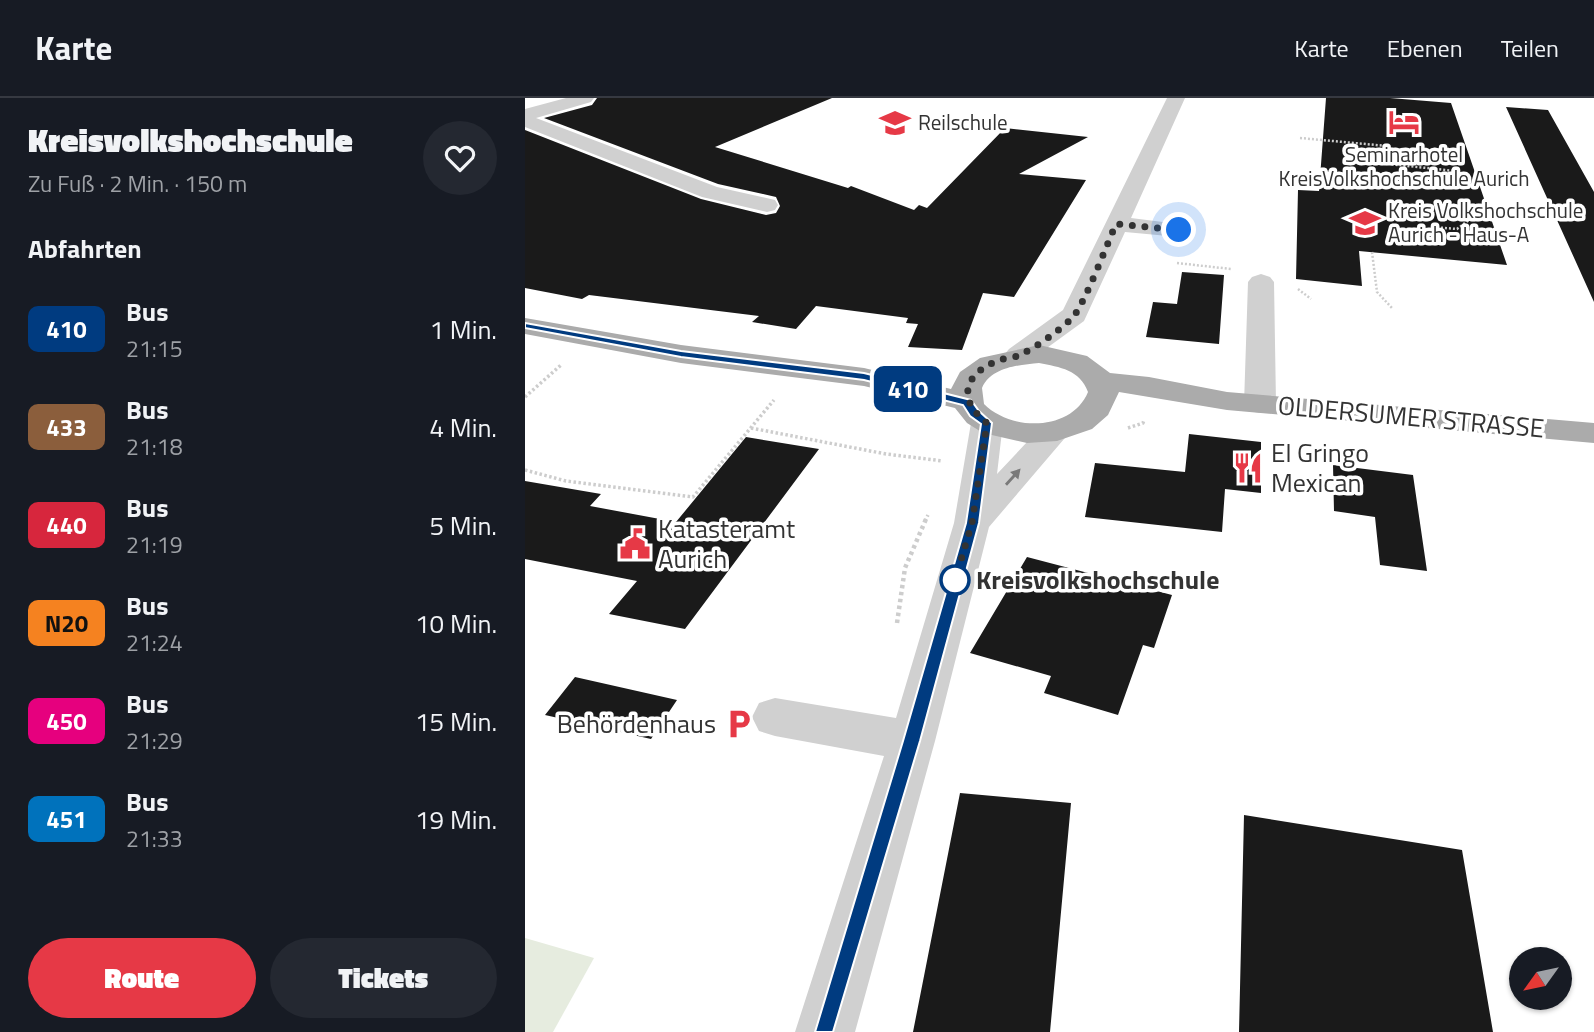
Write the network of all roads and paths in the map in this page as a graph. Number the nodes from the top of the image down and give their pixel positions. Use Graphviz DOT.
graph roads {
  1 [pos="585,98"];
  2 [pos="1177,98"];
  3 [pos="525,118"];
  4 [pos="1300,138"];
  5 [pos="1455,171"];
  6 [pos="767,205"];
  7 [pos="1469,220"];
  8 [pos="1116,224"];
  9 [pos="1433,227"];
  10 [pos="1179,230"];
  11 [pos="1372,252"];
  12 [pos="1261,282"];
  13 [pos="1392,307"];
  14 [pos="1074,315"];
  15 [pos="525,326"];
  16 [pos="593,339"];
  17 [pos="1019,355"];
  18 [pos="1077,362"];
  19 [pos="799,369"];
  20 [pos="982,369"];
  21 [pos="864,377"];
  22 [pos="1099,396"];
  23 [pos="525,397"];
  24 [pos="1260,404"];
  25 [pos="977,412"];
  26 [pos="751,428"];
  27 [pos="1054,432"];
  28 [pos="1594,433"];
  29 [pos="952,463"];
  30 [pos="525,470"];
  31 [pos="566,481"];
  32 [pos="559,487"];
  33 [pos="972,523"];
  34 [pos="775,717"];
  35 [pos="912,741"];
  36 [pos="825,1032"];
  1 -- 3 [label="street"];
  2 -- 8 [label="street"];
  3 -- 6 [label="street"];
  4 -- 5 [label="path"];
  7 -- 9 [label="path"];
  8 -- 10 [label="street"];
  8 -- 14 [label="street"];
  11 -- 13 [label="path"];
  12 -- 24 [label="street"];
  14 -- 17 [label="street"];
  14 -- 18 [label="street"];
  15 -- 16 [label="main road, OLDERSUMER STRASSE"];
  16 -- 19 [label="main road, OLDERSUMER STRASSE"];
  16 -- 23 [label="path"];
  17 -- 18 [label="main road, OLDERSUMER STRASSE"];
  17 -- 20 [label="main road, OLDERSUMER STRASSE"];
  18 -- 22 [label="main road, OLDERSUMER STRASSE"];
  19 -- 21 [label="main road, OLDERSUMER STRASSE"];
  19 -- 26 [label="path"];
  20 -- 21 [label="main road, OLDERSUMER STRASSE"];
  20 -- 25 [label="main road"];
  21 -- 25 [label="main road, OLDERSUMER STRASSE"];
  22 -- 24 [label="main road, OLDERSUMER STRASSE"];
  22 -- 27 [label="main road, OLDERSUMER STRASSE"];
  24 -- 28 [label="main road, OLDERSUMER STRASSE"];
  25 -- 27 [label="main road, OLDERSUMER STRASSE"];
  25 -- 33 [label="street"];
  26 -- 29 [label="path"];
  26 -- 31 [label="path"];
  33 -- 27 [label="street, one-way"];
  30 -- 31 [label="path"];
  31 -- 32 [label="path"];
  33 -- 35 [label="street"];
  34 -- 35 [label="street"];
  35 -- 36 [label="street"];
}
